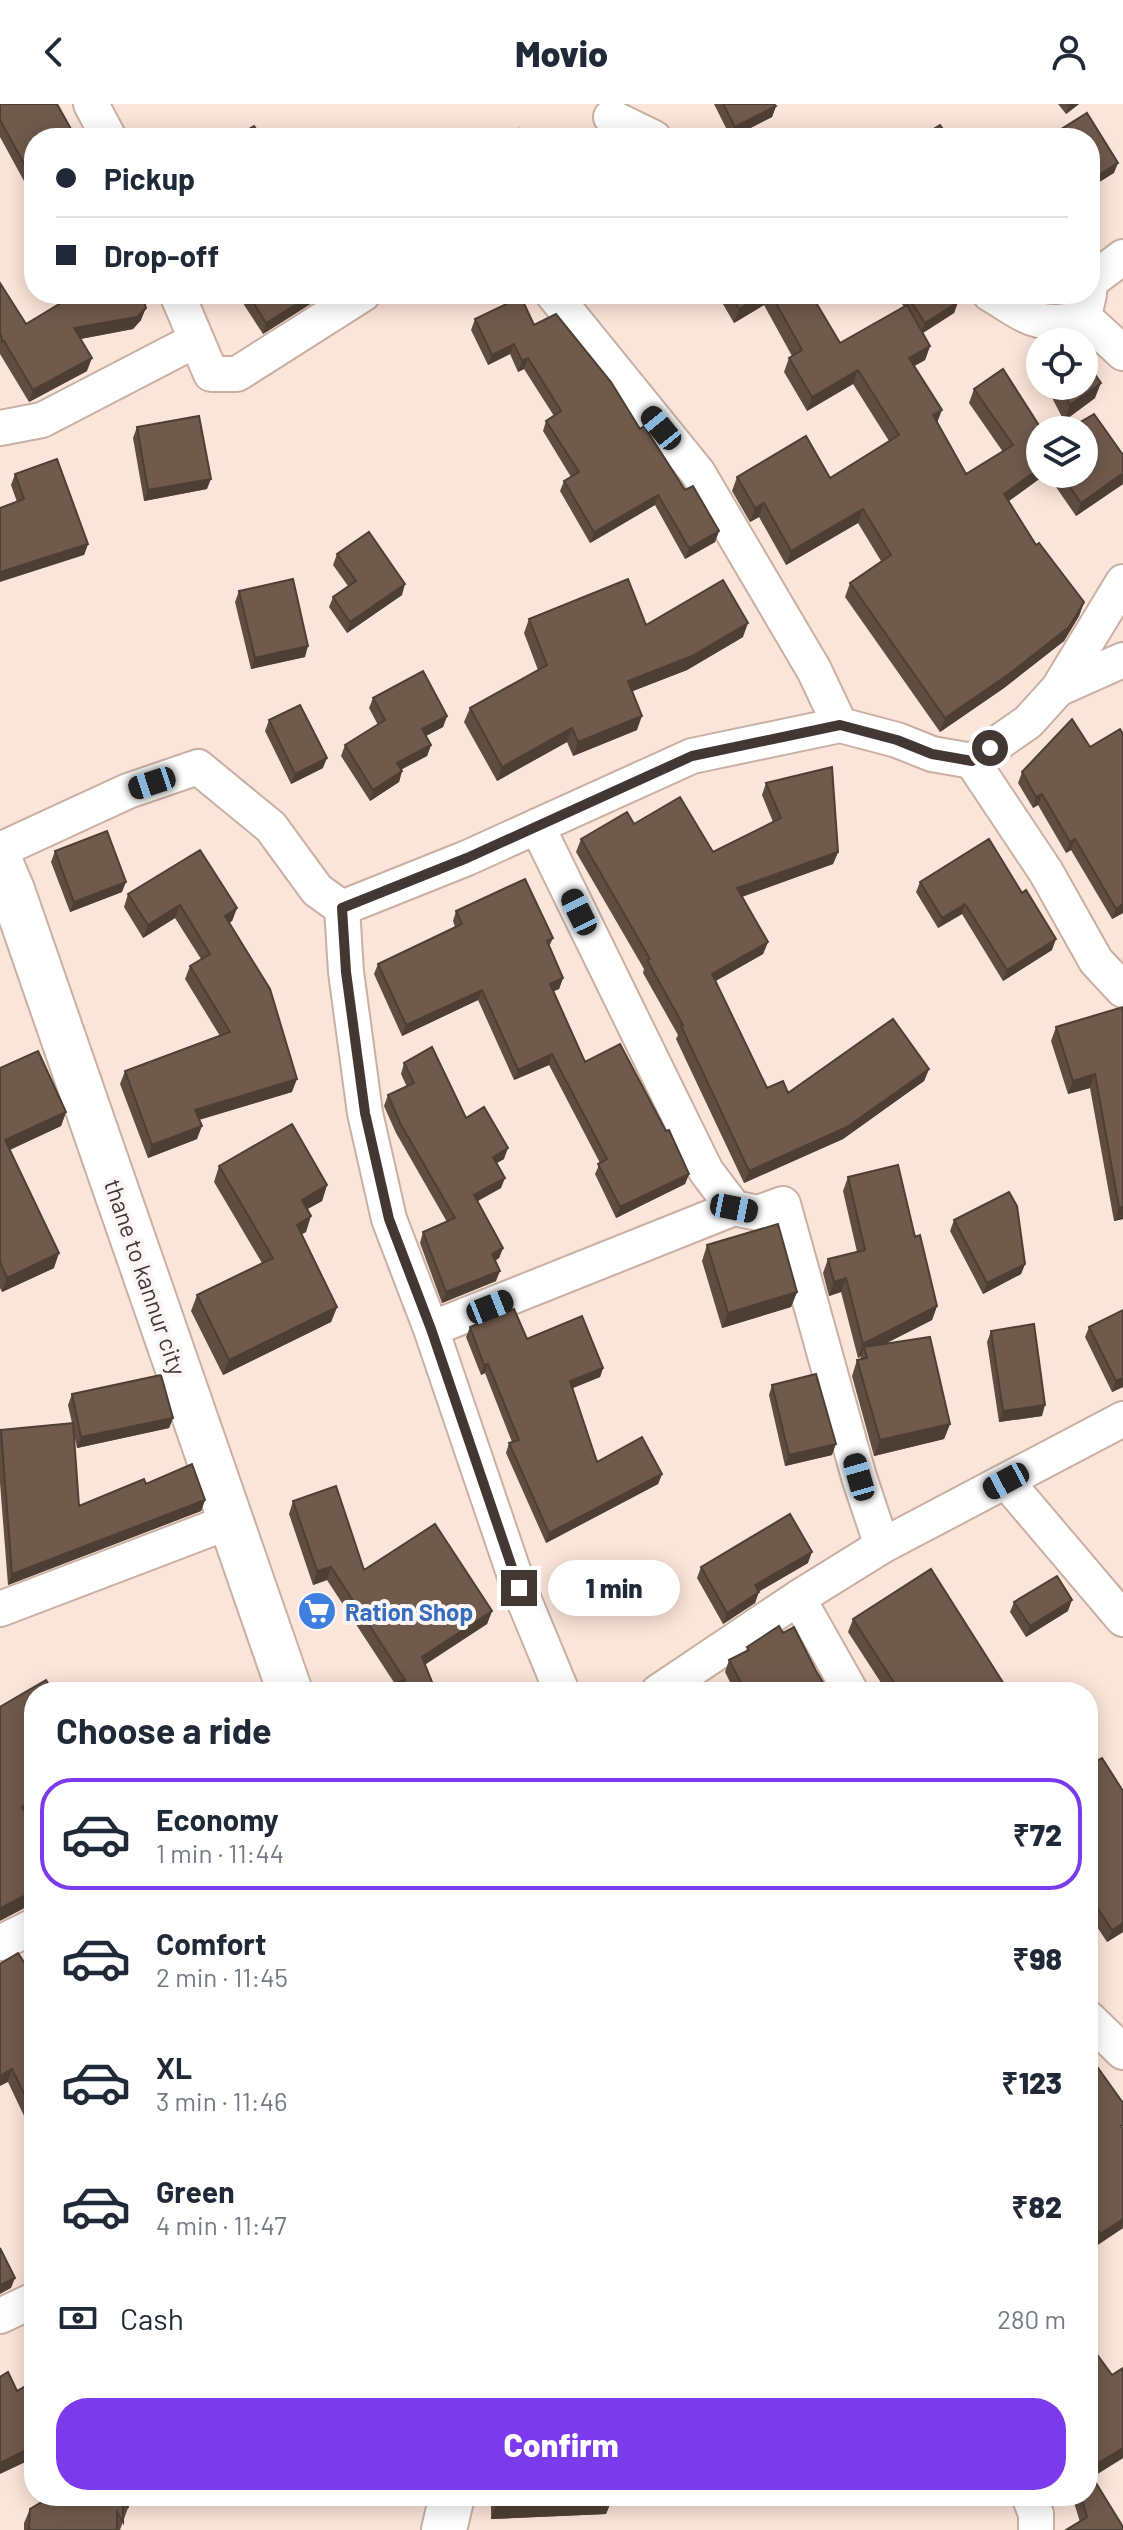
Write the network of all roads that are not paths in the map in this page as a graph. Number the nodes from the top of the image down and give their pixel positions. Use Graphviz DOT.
graph roads {
  1 [pos="91,104"];
  2 [pos="605,120"];
  3 [pos="104,128"];
  4 [pos="627,128"];
  5 [pos="1123,257"];
  6 [pos="1100,274"];
  7 [pos="181,304"];
  8 [pos="347,304"];
  9 [pos="561,304"];
  10 [pos="1007,304"];
  11 [pos="1082,304"];
  12 [pos="1090,304"];
  13 [pos="196,340"];
  14 [pos="1123,353"];
  15 [pos="0,428"];
  16 [pos="1123,582"];
  17 [pos="1123,660"];
  18 [pos="1058,689"];
  19 [pos="840,725"];
  20 [pos="972,761"];
  21 [pos="537,826"];
  22 [pos="0,850"];
  23 [pos="0,862"];
  24 [pos="342,908"];
  25 [pos="1123,990"];
  26 [pos="734,1208"];
  27 [pos="431,1329"];
  28 [pos="1123,1419"];
  29 [pos="1006,1481"];
  30 [pos="231,1521"];
  31 [pos="882,1546"];
  32 [pos="798,1598"];
  33 [pos="0,1609"];
  34 [pos="1123,1619"];
  35 [pos="287,1682"];
  36 [pos="558,1682"];
  37 [pos="673,1682"];
  38 [pos="845,1682"];
  39 [pos="24,1931"];
  40 [pos="0,1943"];
  41 [pos="1098,2028"];
  42 [pos="1123,2052"];
  43 [pos="24,2305"];
  44 [pos="0,2316"];
  45 [pos="450,2506"];
  46 [pos="1033,2506"];
  47 [pos="444,2530"];
  48 [pos="1036,2530"];
  1 -- 3 [label="street"];
  2 -- 4 [label="street"];
  5 -- 6 [label="street"];
  7 -- 13 [label="street"];
  8 -- 13 [label="street"];
  9 -- 19 [label="street"];
  10 -- 11 [label="street"];
  12 -- 14 [label="street"];
  13 -- 15 [label="street"];
  16 -- 18 [label="street"];
  17 -- 18 [label="street"];
  18 -- 20 [label="street"];
  19 -- 20 [label="street"];
  19 -- 21 [label="street"];
  20 -- 25 [label="street"];
  21 -- 24 [label="street"];
  21 -- 26 [label="street"];
  22 -- 24 [label="street"];
  23 -- 30 [label="street, thane to kannur city"];
  24 -- 27 [label="street"];
  26 -- 27 [label="street"];
  26 -- 31 [label="street"];
  27 -- 36 [label="street"];
  28 -- 29 [label="street"];
  29 -- 31 [label="street"];
  29 -- 34 [label="street"];
  30 -- 33 [label="street"];
  30 -- 35 [label="street, thane to kannur city"];
  31 -- 32 [label="street"];
  32 -- 37 [label="street"];
  32 -- 38 [label="street"];
  39 -- 40 [label="street"];
  41 -- 42 [label="street"];
  43 -- 44 [label="street"];
  45 -- 47 [label="street"];
  46 -- 48 [label="street"];
}
